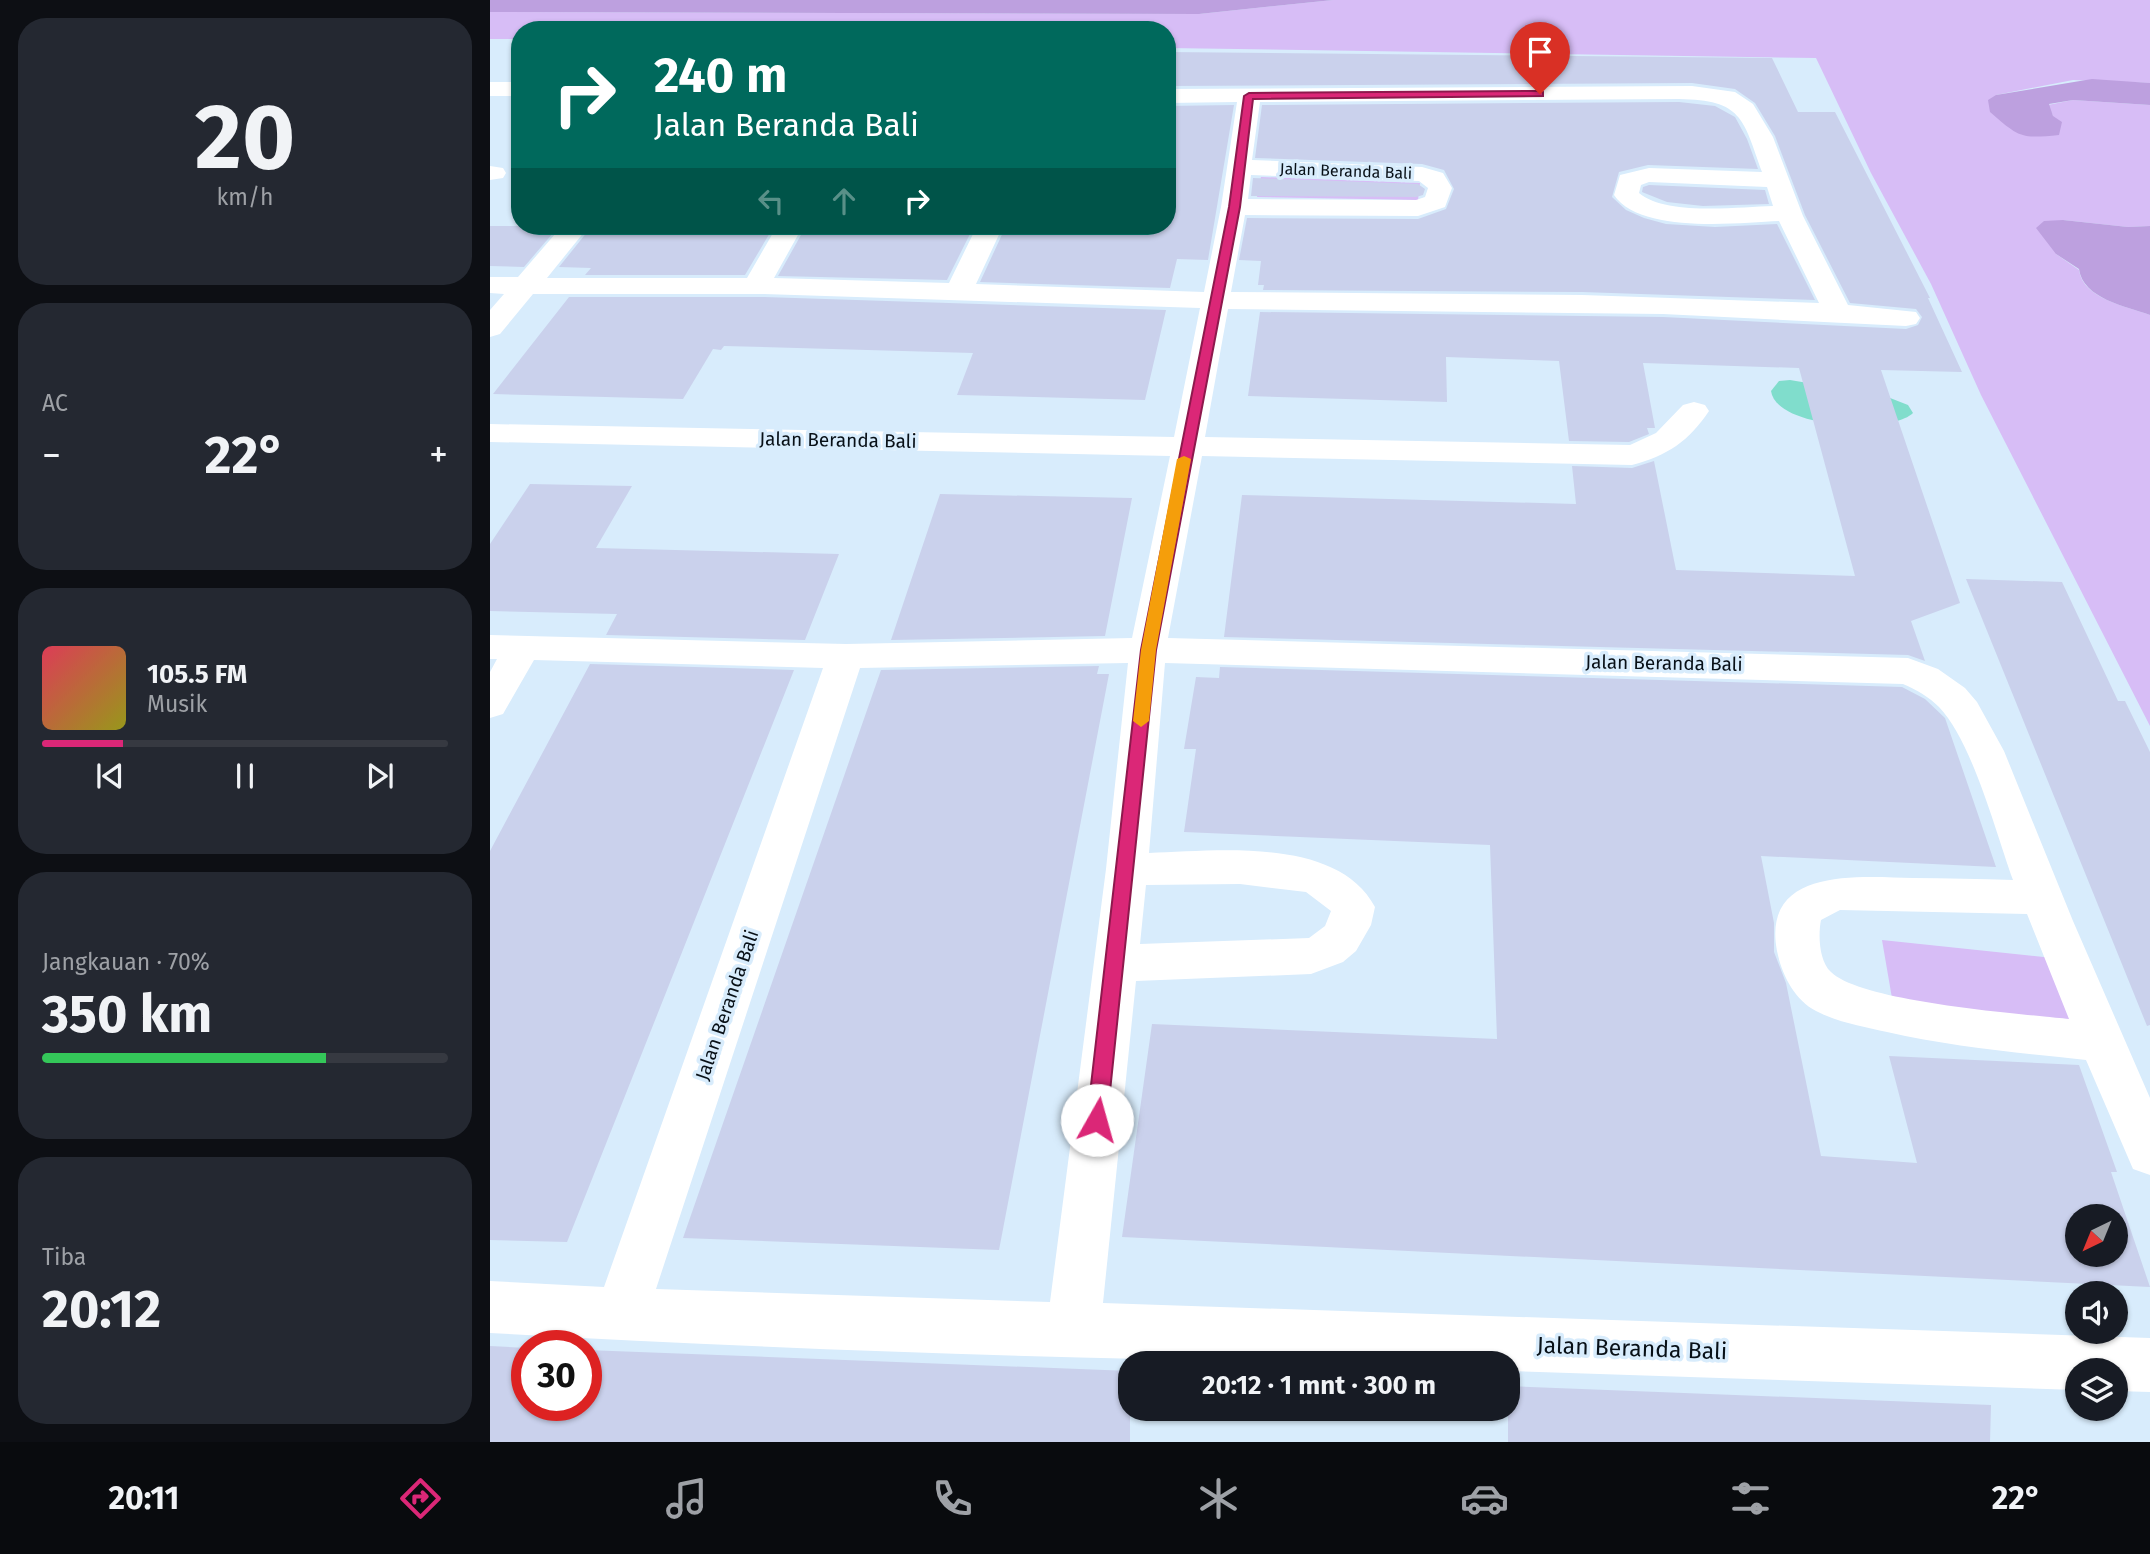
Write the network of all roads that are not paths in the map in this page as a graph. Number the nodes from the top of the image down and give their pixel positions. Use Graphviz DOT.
graph roads {
  1 [pos="490,89"];
  2 [pos="511,89"];
  3 [pos="1176,96"];
  4 [pos="1249,96"];
  5 [pos="1239,167"];
  6 [pos="1779,180"];
  7 [pos="1234,207"];
  8 [pos="1788,213"];
  9 [pos="569,235"];
  10 [pos="785,235"];
  11 [pos="986,235"];
  12 [pos="490,285"];
  13 [pos="756,285"];
  14 [pos="527,286"];
  15 [pos="959,290"];
  16 [pos="1217,300"];
  17 [pos="1837,312"];
  18 [pos="1906,318"];
  19 [pos="490,328"];
  20 [pos="1694,411"];
  21 [pos="490,432"];
  22 [pos="1186,447"];
  23 [pos="506,648"];
  24 [pos="1148,650"];
  25 [pos="846,656"];
  26 [pos="490,705"];
  27 [pos="1126,869"];
  28 [pos="2041,897"];
  29 [pos="1115,963"];
  30 [pos="2102,1042"];
  31 [pos="2150,1153"];
  32 [pos="490,1307"];
  33 [pos="621,1314"];
  34 [pos="1073,1329"];
  35 [pos="2150,1365"];
  1 -- 2 [label="street"];
  3 -- 4 [label="street"];
  4 -- 5 [label="street"];
  4 -- 6 [label="street"];
  5 -- 7 [label="street"];
  5 -- 7 [label="street, Jalan Beranda Bali"];
  6 -- 8 [label="street"];
  6 -- 8 [label="street"];
  7 -- 16 [label="street"];
  8 -- 17 [label="street"];
  9 -- 14 [label="street"];
  10 -- 13 [label="street"];
  11 -- 15 [label="street"];
  12 -- 14 [label="street"];
  13 -- 14 [label="street"];
  13 -- 15 [label="street"];
  14 -- 19 [label="street"];
  15 -- 16 [label="street"];
  16 -- 17 [label="street"];
  16 -- 22 [label="street"];
  17 -- 18 [label="street"];
  20 -- 22 [label="street, Jalan Beranda Bali"];
  21 -- 22 [label="street, Jalan Beranda Bali"];
  22 -- 24 [label="street"];
  23 -- 25 [label="street, Jalan Beranda Bali"];
  23 -- 26 [label="street, Jalan Beranda Bali"];
  24 -- 25 [label="street, Jalan Beranda Bali"];
  24 -- 27 [label="street"];
  24 -- 28 [label="street, Jalan Beranda Bali"];
  25 -- 33 [label="street, Jalan Beranda Bali"];
  27 -- 29 [label="street"];
  27 -- 29 [label="street"];
  28 -- 30 [label="street, Jalan Beranda Bali"];
  28 -- 30 [label="street"];
  29 -- 34 [label="street"];
  30 -- 31 [label="street, Jalan Beranda Bali"];
  32 -- 33 [label="street, Jalan Beranda Bali"];
  33 -- 34 [label="street, Jalan Beranda Bali"];
  34 -- 35 [label="street, Jalan Beranda Bali"];
}
